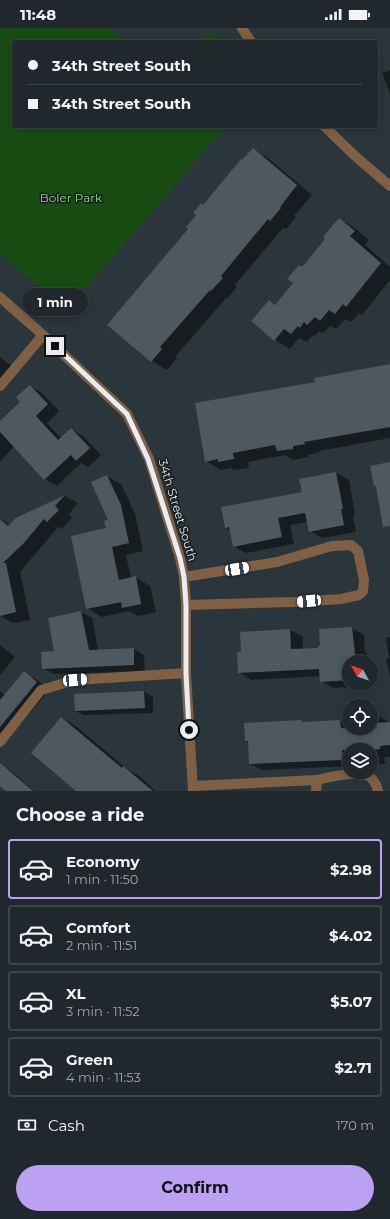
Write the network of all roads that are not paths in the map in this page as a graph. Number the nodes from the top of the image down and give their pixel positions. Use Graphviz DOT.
graph roads {
  1 [pos="242,28"];
  2 [pos="250,40"];
  3 [pos="326,128"];
  4 [pos="390,186"];
  5 [pos="0,297"];
  6 [pos="44,335"];
  7 [pos="0,386"];
  8 [pos="184,577"];
  9 [pos="186,605"];
  10 [pos="186,673"];
  11 [pos="0,742"];
  12 [pos="317,780"];
  13 [pos="193,789"];
  14 [pos="316,791"];
  15 [pos="378,791"];
  1 -- 2 [label="street"];
  3 -- 4 [label="street"];
  5 -- 6 [label="street, 34th Street South"];
  6 -- 7 [label="street"];
  6 -- 8 [label="street, 34th Street South"];
  8 -- 9 [label="street, 34th Street South"];
  8 -- 9 [label="street"];
  9 -- 10 [label="street, 34th Street South"];
  10 -- 11 [label="street"];
  10 -- 13 [label="street, 34th Street South"];
  12 -- 13 [label="street"];
  12 -- 14 [label="street"];
  12 -- 15 [label="street"];
}
